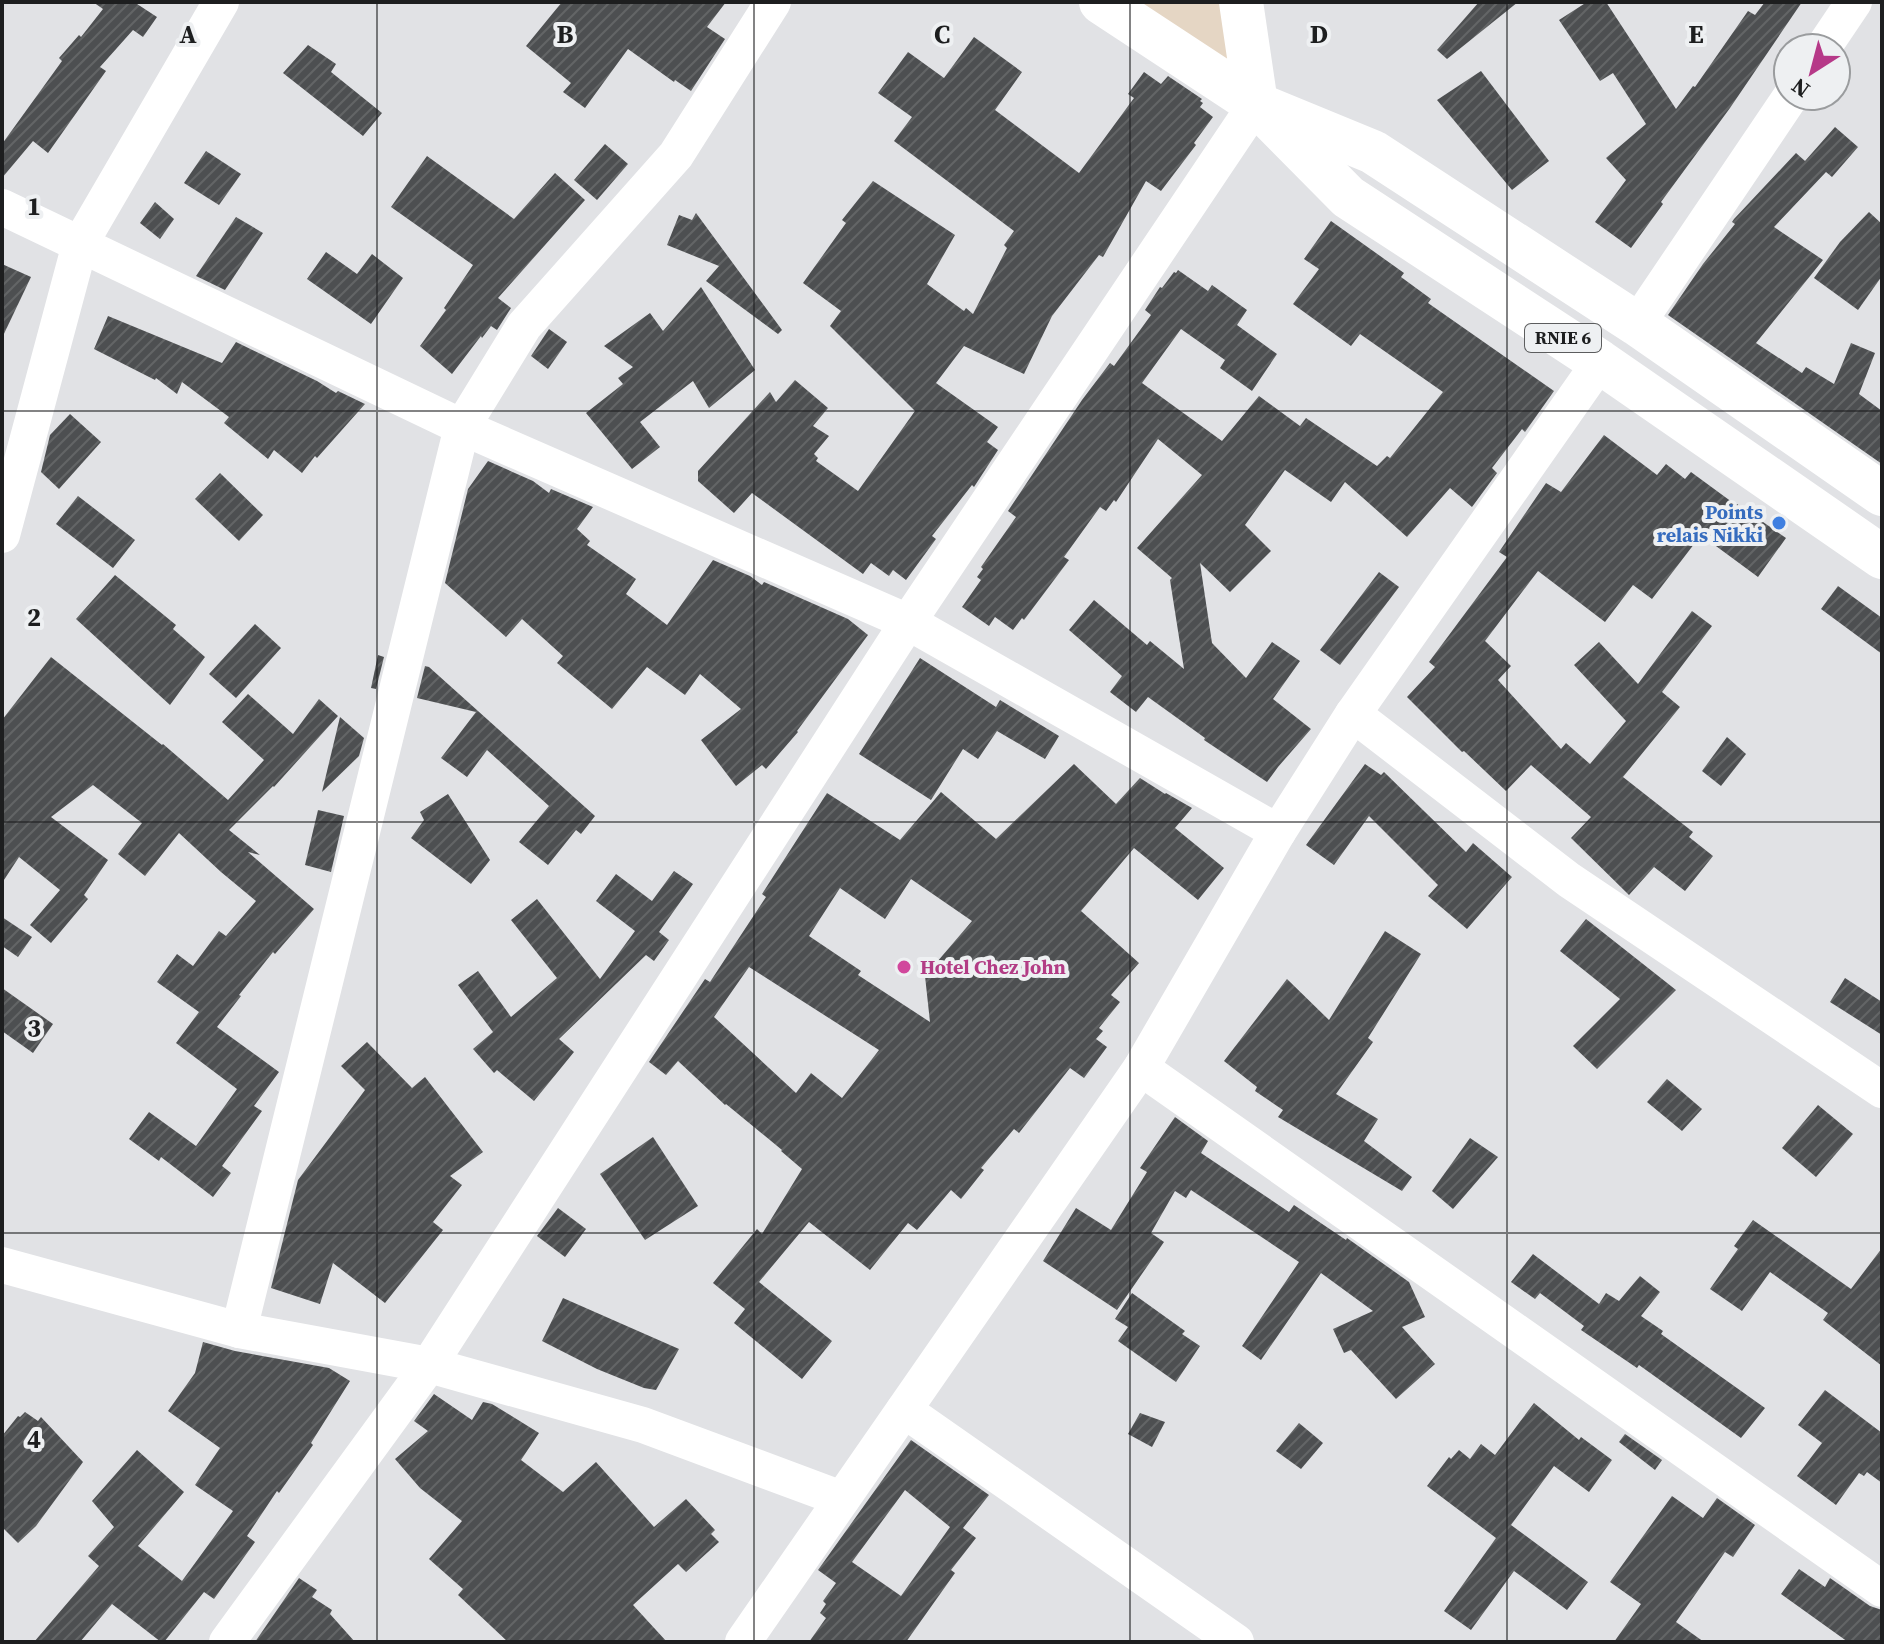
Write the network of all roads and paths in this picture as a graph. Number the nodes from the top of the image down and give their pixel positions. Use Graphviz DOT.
graph roads {
  1 [pos="221,2"];
  2 [pos="773,2"];
  3 [pos="1101,2"];
  4 [pos="1241,2"];
  5 [pos="1854,2"];
  6 [pos="1834,32"];
  7 [pos="1256,104"];
  8 [pos="1780,112"];
  9 [pos="2,207"];
  10 [pos="80,244"];
  11 [pos="1637,324"];
  12 [pos="1600,362"];
  13 [pos="462,427"];
  14 [pos="1882,494"];
  15 [pos="2,535"];
  16 [pos="1882,557"];
  17 [pos="908,622"];
  18 [pos="1353,714"];
  19 [pos="1278,832"];
  20 [pos="1141,1068"];
  21 [pos="1882,1090"];
  22 [pos="2,1265"];
  23 [pos="239,1330"];
  24 [pos="429,1365"];
  25 [pos="904,1410"];
  26 [pos="842,1499"];
  27 [pos="1882,1589"];
  28 [pos="227,1642"];
  29 [pos="743,1642"];
  30 [pos="1236,1642"];
  1 -- 10 [label="street"];
  2 -- 13 [label="street"];
  3 -- 7 [label="main road"];
  4 -- 7 [label="main road"];
  5 -- 6 [label="street"];
  7 -- 11 [label="main road, RNIE 6"];
  7 -- 12 [label="main road, RNIE 6"];
  7 -- 17 [label="street"];
  8 -- 11 [label="street"];
  9 -- 10 [label="street"];
  10 -- 13 [label="street"];
  10 -- 15 [label="street"];
  11 -- 14 [label="main road, RNIE 6"];
  12 -- 16 [label="main road, RNIE 6"];
  12 -- 18 [label="street"];
  13 -- 17 [label="street"];
  13 -- 23 [label="street"];
  17 -- 19 [label="street"];
  17 -- 24 [label="street"];
  18 -- 19 [label="street"];
  18 -- 21 [label="street"];
  19 -- 20 [label="street"];
  20 -- 25 [label="street"];
  20 -- 27 [label="street"];
  22 -- 23 [label="street"];
  23 -- 24 [label="street"];
  24 -- 26 [label="street"];
  24 -- 28 [label="street"];
  25 -- 26 [label="street"];
  25 -- 30 [label="street"];
  26 -- 29 [label="street"];
}
